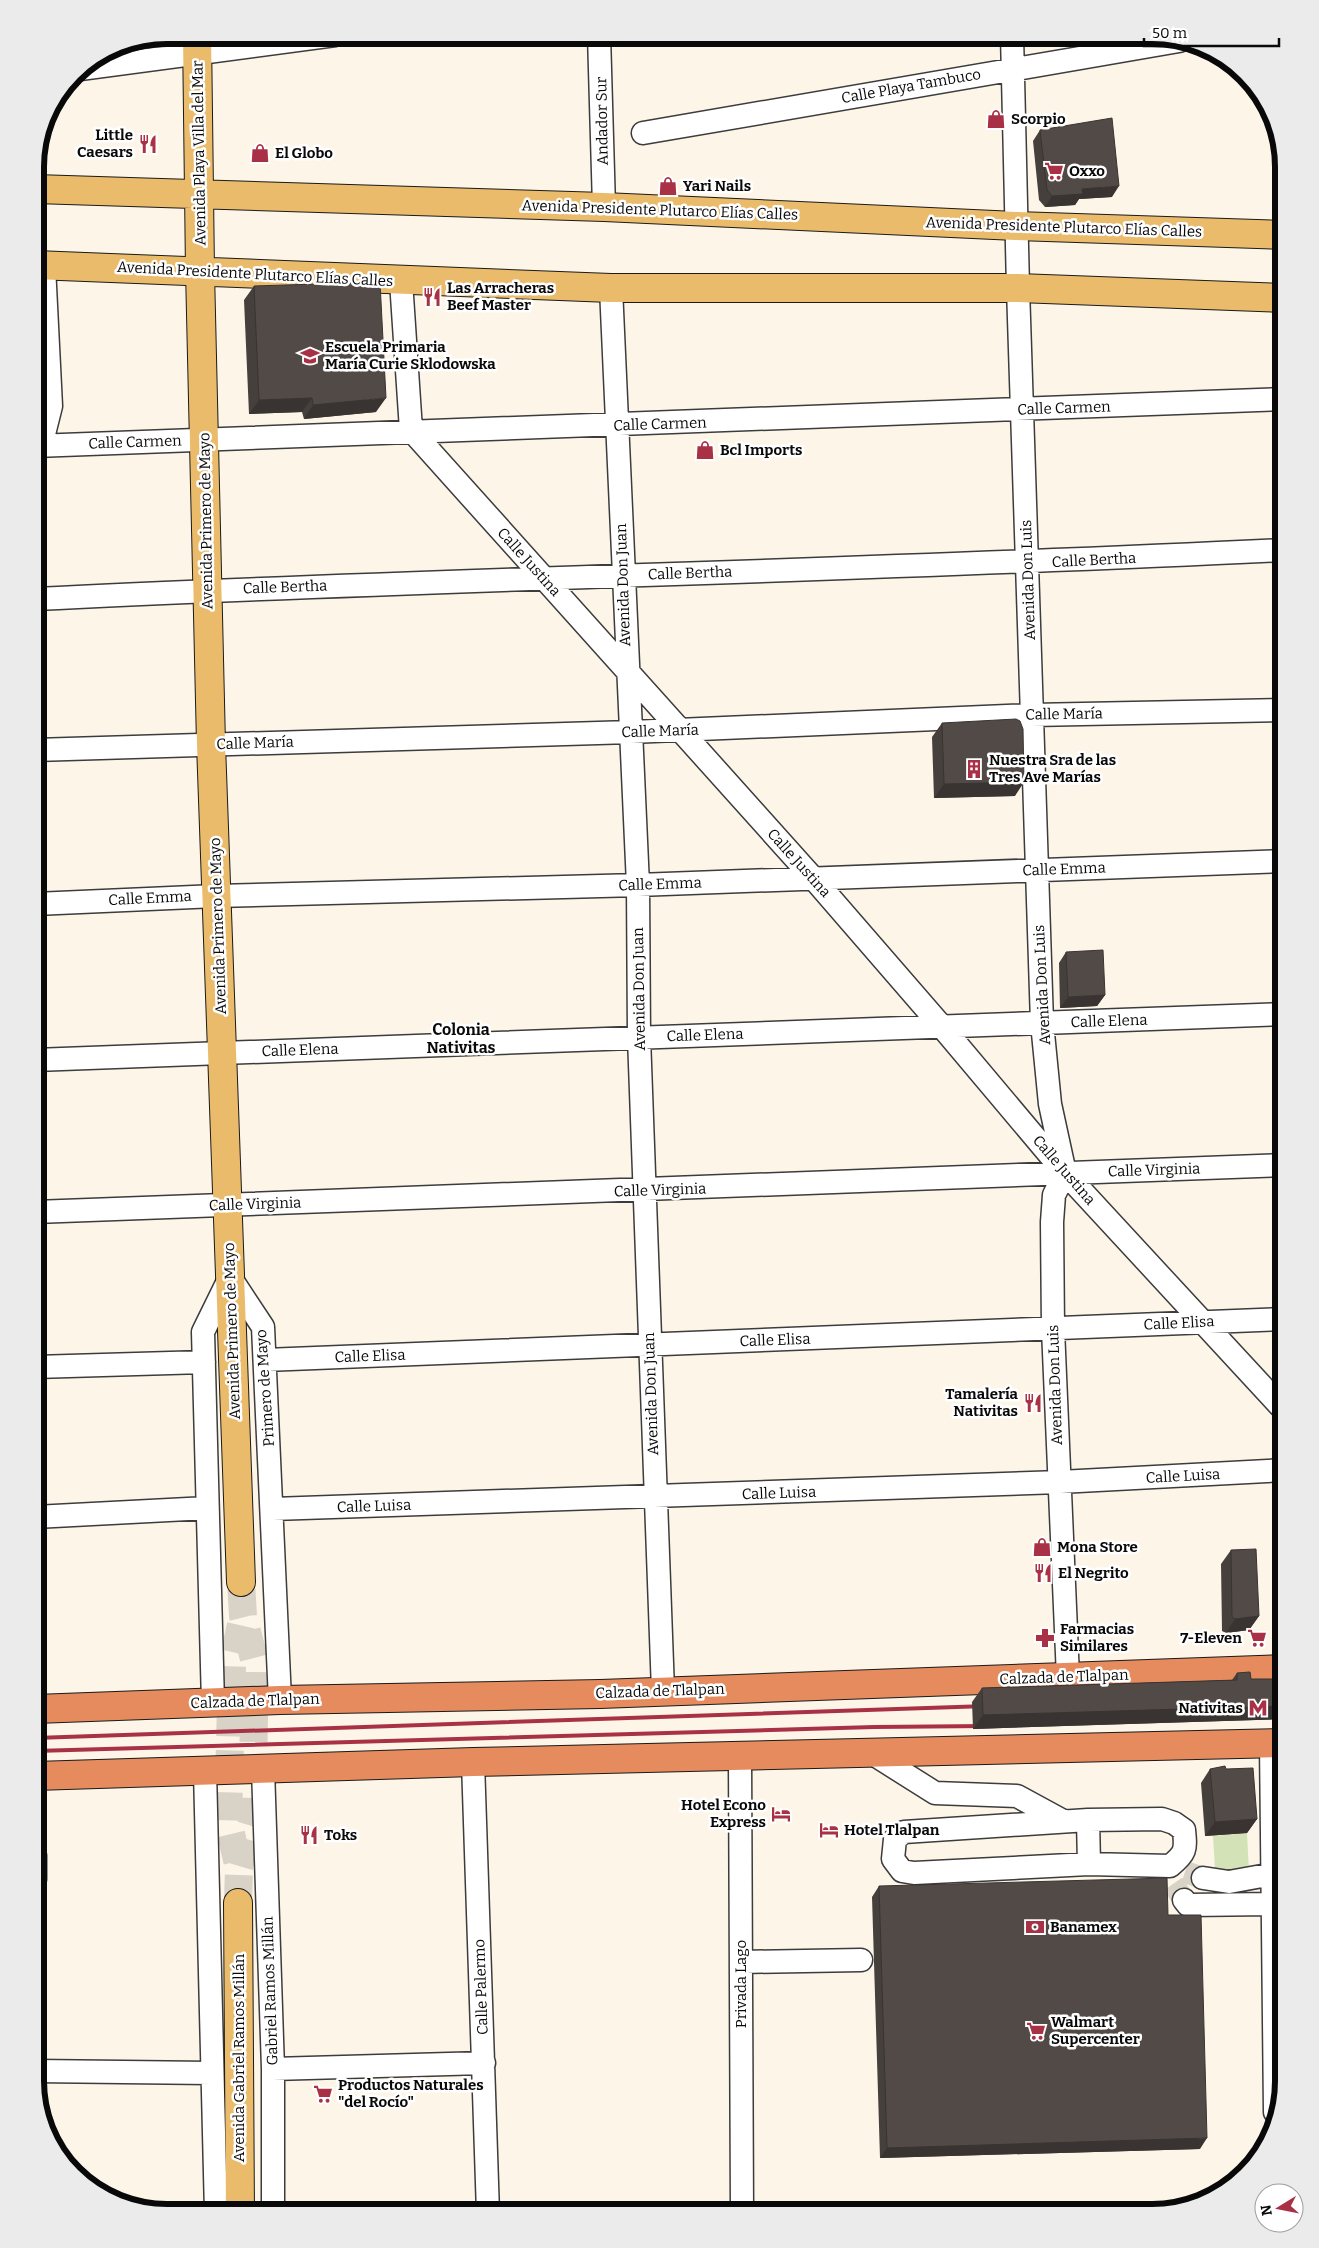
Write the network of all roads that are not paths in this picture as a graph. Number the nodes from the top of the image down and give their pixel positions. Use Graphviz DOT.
graph roads {
  1 [pos="198,44"];
  2 [pos="600,44"];
  3 [pos="1012,44"];
  4 [pos="1160,44"];
  5 [pos="98,65"];
  6 [pos="1013,68"];
  7 [pos="644,132"];
  8 [pos="44,189"];
  9 [pos="200,194"];
  10 [pos="604,207"];
  11 [pos="1016,226"];
  12 [pos="1275,235"];
  13 [pos="44,266"];
  14 [pos="200,271"];
  15 [pos="401,281"];
  16 [pos="611,288"];
  17 [pos="1018,288"];
  18 [pos="1275,298"];
  19 [pos="44,358"];
  20 [pos="1275,399"];
  21 [pos="1022,410"];
  22 [pos="617,425"];
  23 [pos="44,427"];
  24 [pos="411,430"];
  25 [pos="204,439"];
  26 [pos="44,448"];
  27 [pos="1275,550"];
  28 [pos="1028,563"];
  29 [pos="623,574"];
  30 [pos="542,577"];
  31 [pos="208,590"];
  32 [pos="44,599"];
  33 [pos="626,669"];
  34 [pos="1275,710"];
  35 [pos="1032,715"];
  36 [pos="679,730"];
  37 [pos="631,732"];
  38 [pos="211,744"];
  39 [pos="44,750"];
  40 [pos="1275,861"];
  41 [pos="1037,870"];
  42 [pos="813,878"];
  43 [pos="638,886"];
  44 [pos="216,896"];
  45 [pos="44,904"];
  46 [pos="1275,1014"];
  47 [pos="1042,1023"];
  48 [pos="944,1028"];
  49 [pos="639,1037"];
  50 [pos="224,1053"];
  51 [pos="44,1060"];
  52 [pos="1275,1165"];
  53 [pos="1065,1173"];
  54 [pos="644,1190"];
  55 [pos="227,1205"];
  56 [pos="44,1212"];
  57 [pos="230,1277"];
  58 [pos="1275,1319"];
  59 [pos="1203,1322"];
  60 [pos="1052,1329"];
  61 [pos="650,1345"];
  62 [pos="265,1360"];
  63 [pos="204,1362"];
  64 [pos="44,1367"];
  65 [pos="1275,1400"];
  66 [pos="1275,1470"];
  67 [pos="1060,1482"];
  68 [pos="655,1498"];
  69 [pos="207,1508"];
  70 [pos="273,1509"];
  71 [pos="44,1517"];
  72 [pos="241,1582"];
  73 [pos="1275,1668"];
  74 [pos="1068,1677"];
  75 [pos="663,1691"];
  76 [pos="280,1700"];
  77 [pos="213,1702"];
  78 [pos="44,1709"];
  79 [pos="1275,1743"];
  80 [pos="870,1752"];
  81 [pos="740,1756"];
  82 [pos="473,1762"];
  83 [pos="264,1770"];
  84 [pos="205,1771"];
  85 [pos="44,1776"];
  86 [pos="1088,1820"];
  87 [pos="1063,1821"];
  88 [pos="1275,1822"];
  89 [pos="1088,1864"];
  90 [pos="1273,1874"];
  91 [pos="1181,1880"];
  92 [pos="238,1903"];
  93 [pos="1273,1904"];
  94 [pos="861,1960"];
  95 [pos="1275,1961"];
  96 [pos="741,1962"];
  97 [pos="484,2063"];
  98 [pos="273,2069"];
  99 [pos="44,2071"];
  100 [pos="211,2073"];
  101 [pos="216,2204"];
  102 [pos="240,2204"];
  103 [pos="273,2204"];
  104 [pos="488,2204"];
  105 [pos="742,2204"];
  1 -- 5 [label="street"];
  1 -- 9 [label="main road, Avenida Playa Villa del Mar"];
  2 -- 10 [label="street, Andador Sur"];
  3 -- 6 [label="street, Avenida Don Luis"];
  4 -- 6 [label="street, Calle Playa Tambuco"];
  6 -- 7 [label="street, Calle Playa Tambuco"];
  6 -- 11 [label="street, Avenida Don Luis"];
  8 -- 9 [label="main road, Avenida Presidente Plutarco Elías Calles"];
  9 -- 10 [label="main road, Avenida Presidente Plutarco Elías Calles"];
  9 -- 14 [label="main road, Avenida Playa Villa del Mar"];
  10 -- 11 [label="main road, Avenida Presidente Plutarco Elías Calles"];
  11 -- 12 [label="main road, Avenida Presidente Plutarco Elías Calles"];
  11 -- 17 [label="street, Avenida Don Luis"];
  13 -- 14 [label="main road, Avenida Presidente Plutarco Elías Calles"];
  14 -- 15 [label="main road, Avenida Presidente Plutarco Elías Calles"];
  14 -- 25 [label="main road, Avenida Primero de Mayo"];
  15 -- 16 [label="main road, Avenida Presidente Plutarco Elías Calles"];
  15 -- 24 [label="street"];
  16 -- 17 [label="main road, Avenida Presidente Plutarco Elías Calles"];
  16 -- 22 [label="street, Avenida Don Juan"];
  17 -- 18 [label="main road, Avenida Presidente Plutarco Elías Calles"];
  17 -- 21 [label="street, Avenida Don Luis"];
  19 -- 23 [label="street"];
  20 -- 21 [label="street, Calle Carmen"];
  21 -- 22 [label="street, Calle Carmen"];
  21 -- 28 [label="street, Avenida Don Luis"];
  22 -- 24 [label="street, Calle Carmen"];
  22 -- 29 [label="street, Avenida Don Juan"];
  24 -- 25 [label="street, Calle Carmen"];
  24 -- 30 [label="street, Calle Justina"];
  25 -- 26 [label="street, Calle Carmen"];
  25 -- 31 [label="main road, Avenida Primero de Mayo"];
  27 -- 28 [label="street, Calle Bertha"];
  28 -- 29 [label="street, Calle Bertha"];
  28 -- 35 [label="street, Avenida Don Luis"];
  29 -- 30 [label="street, Calle Bertha"];
  29 -- 33 [label="street, Avenida Don Juan"];
  30 -- 31 [label="street, Calle Bertha"];
  30 -- 33 [label="street, Calle Justina"];
  31 -- 32 [label="street, Calle Bertha"];
  31 -- 38 [label="main road, Avenida Primero de Mayo"];
  33 -- 36 [label="street, Calle Justina"];
  33 -- 37 [label="street, Avenida Don Juan"];
  34 -- 35 [label="street, Calle María"];
  35 -- 36 [label="street, Calle María"];
  35 -- 41 [label="street, Avenida Don Luis"];
  36 -- 37 [label="street, Calle María"];
  36 -- 42 [label="street, Calle Justina"];
  37 -- 38 [label="street, Calle María"];
  37 -- 43 [label="street, Avenida Don Juan"];
  38 -- 39 [label="street, Calle María"];
  38 -- 44 [label="main road, Avenida Primero de Mayo"];
  40 -- 41 [label="street, Calle Emma"];
  41 -- 42 [label="street, Calle Emma"];
  41 -- 47 [label="street, Avenida Don Luis"];
  42 -- 43 [label="street, Calle Emma"];
  42 -- 48 [label="street, Calle Justina"];
  43 -- 44 [label="street, Calle Emma"];
  43 -- 49 [label="street, Avenida Don Juan"];
  44 -- 45 [label="street, Calle Emma"];
  44 -- 50 [label="main road, Avenida Primero de Mayo"];
  46 -- 47 [label="street, Calle Elena"];
  47 -- 48 [label="street, Calle Elena"];
  47 -- 53 [label="street, Avenida Don Luis"];
  48 -- 49 [label="street, Calle Elena"];
  48 -- 53 [label="street, Calle Justina"];
  49 -- 50 [label="street, Calle Elena"];
  49 -- 54 [label="street, Avenida Don Juan"];
  50 -- 51 [label="street, Calle Elena"];
  50 -- 55 [label="main road, Avenida Primero de Mayo"];
  52 -- 53 [label="street, Calle Virginia"];
  53 -- 54 [label="street, Calle Virginia"];
  53 -- 59 [label="street, Calle Justina"];
  53 -- 60 [label="street, Avenida Don Luis"];
  54 -- 55 [label="street, Calle Virginia"];
  54 -- 61 [label="street, Avenida Don Juan"];
  55 -- 56 [label="street, Calle Virginia"];
  55 -- 57 [label="main road, Avenida Primero de Mayo"];
  57 -- 62 [label="street, Primero de Mayo"];
  57 -- 63 [label="street"];
  57 -- 72 [label="main road, Avenida Primero de Mayo"];
  58 -- 59 [label="street, Calle Elisa"];
  59 -- 60 [label="street, Calle Elisa"];
  59 -- 65 [label="street, Calle Justina"];
  60 -- 61 [label="street, Calle Elisa"];
  60 -- 67 [label="street, Avenida Don Luis"];
  61 -- 62 [label="street, Calle Elisa"];
  61 -- 68 [label="street, Avenida Don Juan"];
  62 -- 70 [label="street, Primero de Mayo"];
  63 -- 64 [label="street"];
  63 -- 69 [label="street"];
  66 -- 67 [label="street, Calle Luisa"];
  67 -- 68 [label="street, Calle Luisa"];
  67 -- 74 [label="street, Avenida Don Luis"];
  68 -- 70 [label="street, Calle Luisa"];
  68 -- 75 [label="street, Avenida Don Juan"];
  69 -- 71 [label="street"];
  69 -- 77 [label="street"];
  70 -- 76 [label="street, Primero de Mayo"];
  73 -- 74 [label="highway, Calzada de Tlalpan"];
  74 -- 75 [label="highway, Calzada de Tlalpan"];
  75 -- 76 [label="highway, Calzada de Tlalpan"];
  76 -- 77 [label="highway, Calzada de Tlalpan"];
  77 -- 78 [label="highway, Calzada de Tlalpan"];
  79 -- 80 [label="highway"];
  80 -- 81 [label="highway"];
  80 -- 87 [label="street"];
  81 -- 82 [label="highway"];
  81 -- 96 [label="street, Privada Lago"];
  82 -- 83 [label="highway"];
  82 -- 97 [label="street, Calle Palermo"];
  83 -- 84 [label="highway"];
  83 -- 98 [label="street, Gabriel Ramos Millán"];
  84 -- 85 [label="highway"];
  84 -- 100 [label="street"];
  86 -- 87 [label="street"];
  86 -- 89 [label="street"];
  86 -- 91 [label="street"];
  87 -- 89 [label="street"];
  88 -- 90 [label="street"];
  89 -- 91 [label="street"];
  90 -- 91 [label="street"];
  90 -- 93 [label="street"];
  91 -- 93 [label="street"];
  92 -- 102 [label="main road, Avenida Gabriel Ramos Millán"];
  93 -- 95 [label="street"];
  94 -- 96 [label="street"];
  96 -- 105 [label="street, Privada Lago"];
  97 -- 98 [label="street"];
  97 -- 104 [label="street, Calle Palermo"];
  98 -- 103 [label="street, Gabriel Ramos Millán"];
  99 -- 100 [label="street"];
  100 -- 101 [label="street"];
}
